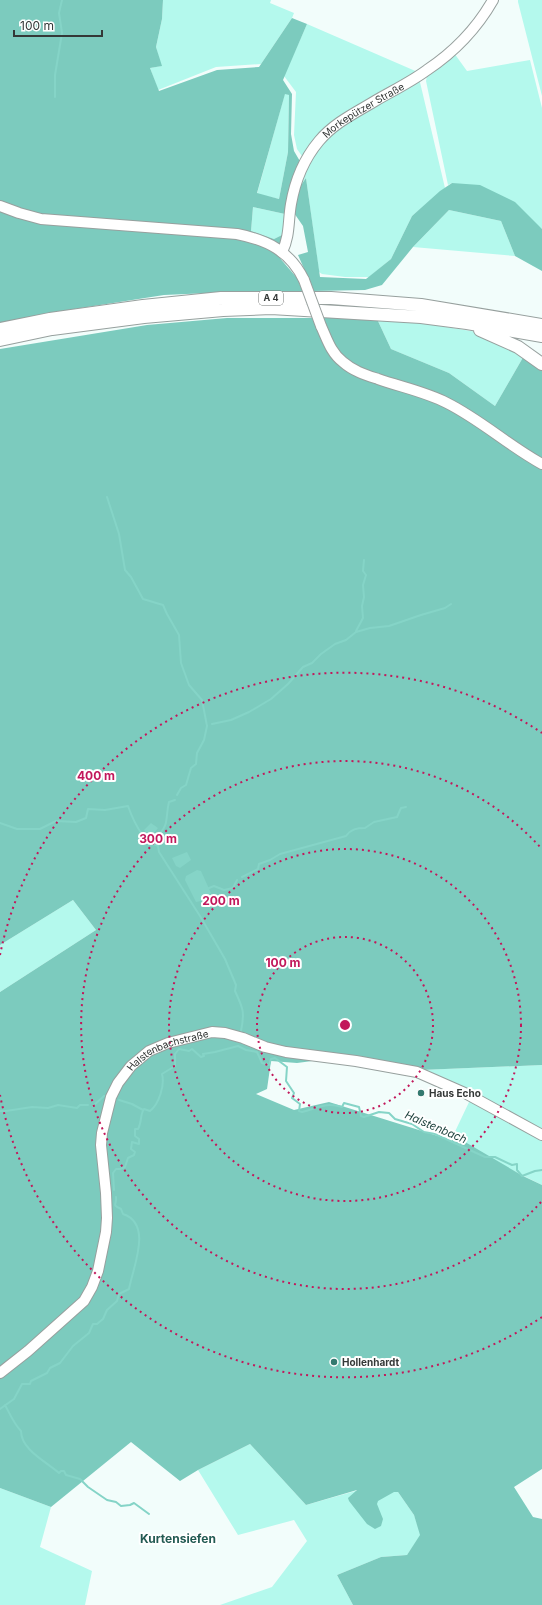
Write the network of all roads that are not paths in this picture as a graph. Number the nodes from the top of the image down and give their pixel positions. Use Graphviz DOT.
graph roads {
  1 [pos="493,0"];
  2 [pos="0,206"];
  3 [pos="282,252"];
  4 [pos="468,323"];
  5 [pos="542,325"];
  6 [pos="0,329"];
  7 [pos="542,336"];
  8 [pos="0,340"];
  9 [pos="542,364"];
  10 [pos="542,464"];
  11 [pos="542,1135"];
  12 [pos="0,1373"];
  1 -- 3 [label="street, Morkepützer Straße"];
  2 -- 3 [label="street"];
  3 -- 10 [label="street, bridge"];
  4 -- 7 [label="highway, A 4"];
  4 -- 8 [label="highway, A 4"];
  4 -- 9 [label="highway"];
  5 -- 6 [label="highway, A 4"];
  11 -- 12 [label="street, Halstenbachstraße"];
}
